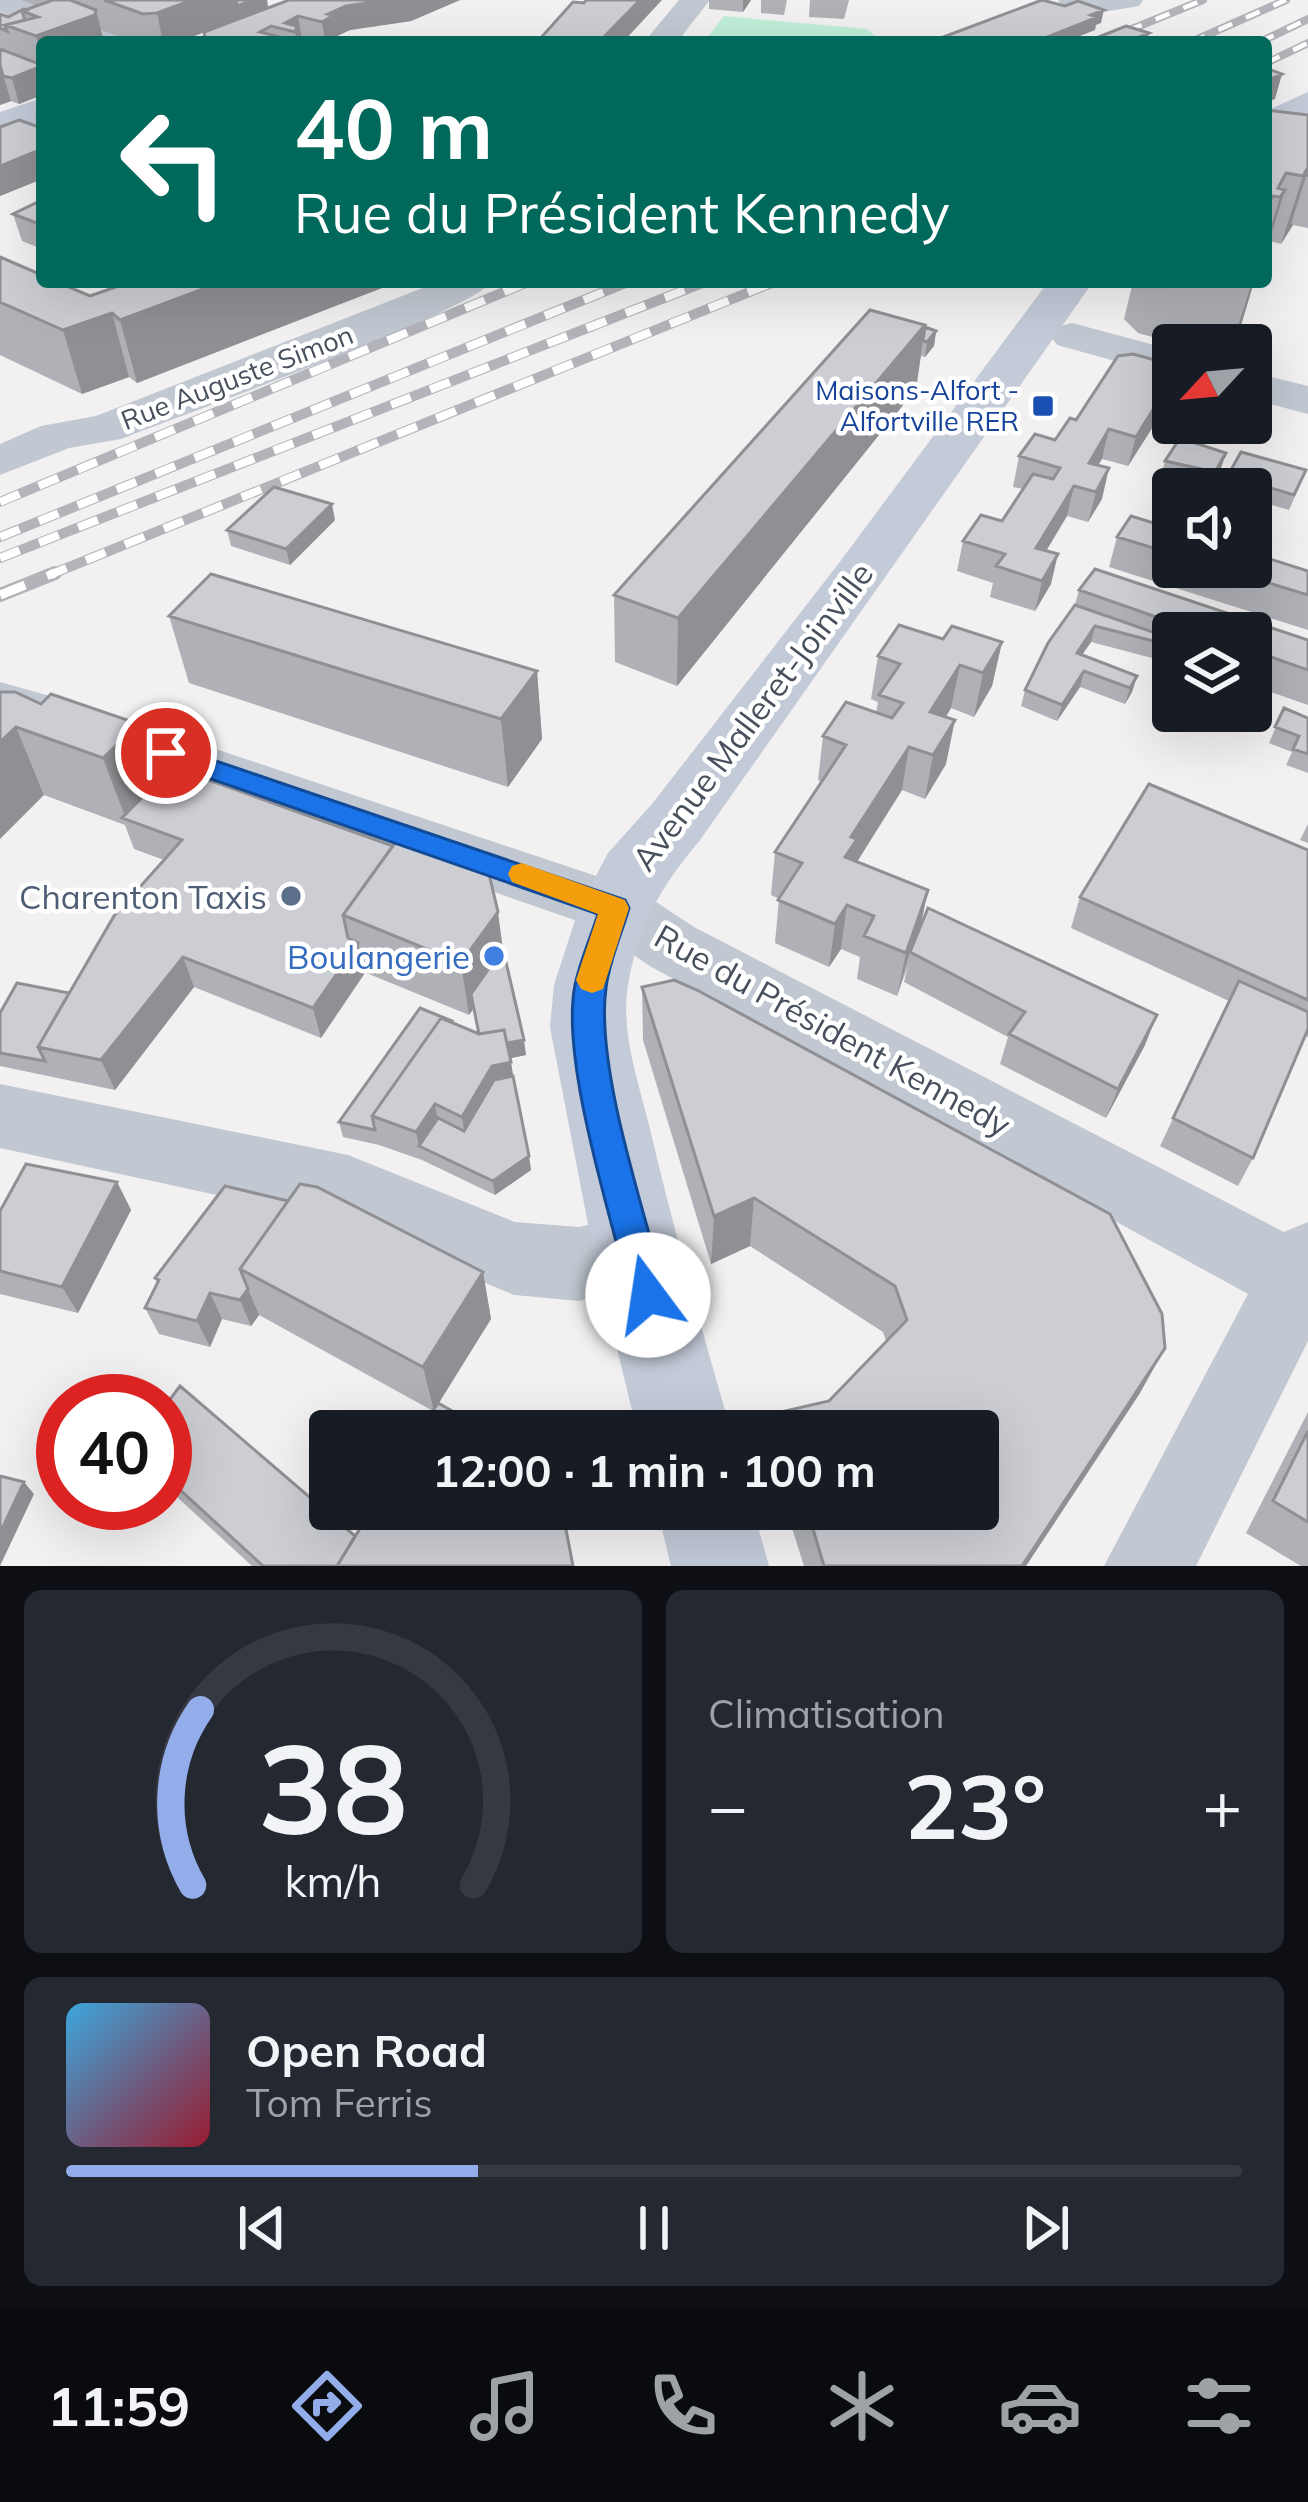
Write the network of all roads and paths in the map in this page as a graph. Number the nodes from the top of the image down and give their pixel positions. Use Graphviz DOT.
graph roads {
  1 [pos="694,0"];
  2 [pos="1073,0"];
  3 [pos="1128,0"];
  4 [pos="0,1"];
  5 [pos="90,36"];
  6 [pos="665,36"];
  7 [pos="1308,103"];
  8 [pos="36,111"];
  9 [pos="0,125"];
  10 [pos="1273,146"];
  11 [pos="458,288"];
  12 [pos="1100,288"];
  13 [pos="1071,309"];
  14 [pos="1152,353"];
  15 [pos="1272,391"];
  16 [pos="1308,400"];
  17 [pos="0,412"];
  18 [pos="58,436"];
  19 [pos="0,460"];
  20 [pos="5,710"];
  21 [pos="615,908"];
  22 [pos="0,1116"];
  23 [pos="636,1250"];
  24 [pos="1305,1275"];
  25 [pos="678,1410"];
  26 [pos="711,1530"];
  27 [pos="721,1566"];
  28 [pos="1148,1566"];
  1 -- 6 [label="street"];
  2 -- 3 [label="street"];
  4 -- 5 [label="street"];
  7 -- 10 [label="street"];
  8 -- 9 [label="street"];
  11 -- 18 [label="street, Rue Auguste Simon"];
  12 -- 13 [label="street, Avenue Malleret-Joinville"];
  13 -- 14 [label="street"];
  13 -- 21 [label="street, Avenue Malleret-Joinville"];
  15 -- 16 [label="street"];
  17 -- 18 [label="street"];
  18 -- 19 [label="street, Rue Auguste Simon"];
  20 -- 21 [label="street, Rue du Président Kennedy"];
  21 -- 23 [label="street"];
  21 -- 24 [label="street, Rue du Président Kennedy"];
  22 -- 23 [label="street"];
  23 -- 25 [label="street"];
  24 -- 28 [label="street"];
  26 -- 27 [label="street"];
}
